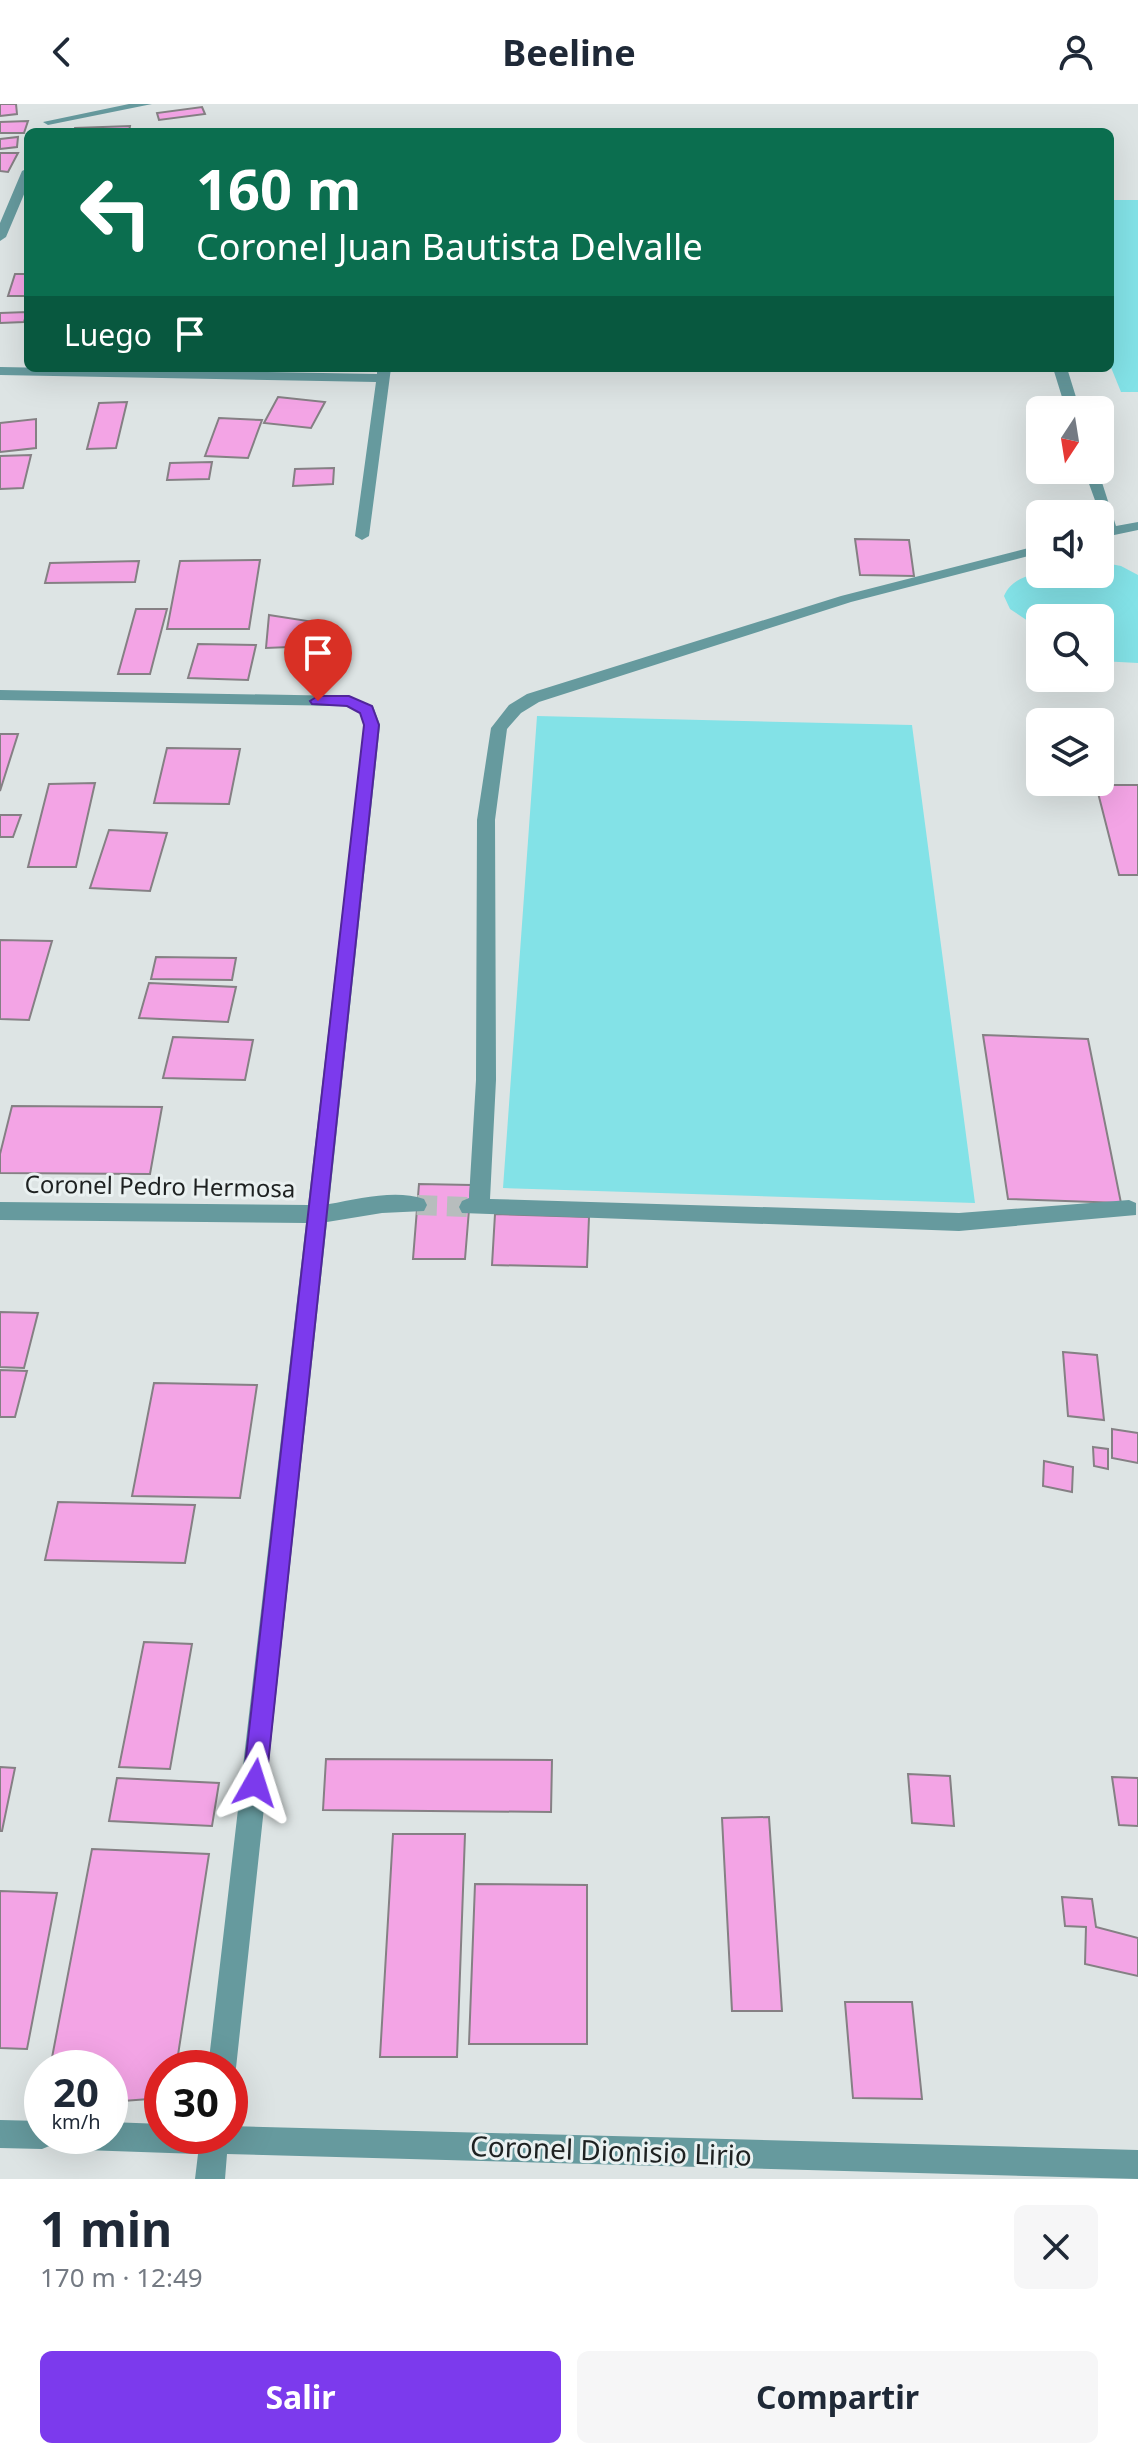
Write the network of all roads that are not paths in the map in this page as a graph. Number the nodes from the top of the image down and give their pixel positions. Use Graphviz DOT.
graph roads {
  1 [pos="54,104"];
  2 [pos="147,104"];
  3 [pos="46,127"];
  4 [pos="24,180"];
  5 [pos="0,237"];
  6 [pos="0,371"];
  7 [pos="24,371"];
  8 [pos="192,372"];
  9 [pos="1061,372"];
  10 [pos="383,373"];
  11 [pos="1069,396"];
  12 [pos="1138,526"];
  13 [pos="1114,530"];
  14 [pos="362,536"];
  15 [pos="1026,553"];
  16 [pos="0,695"];
  17 [pos="417,1205"];
  18 [pos="1129,1209"];
  19 [pos="0,1211"];
  20 [pos="320,1214"];
  21 [pos="224,2050"];
  22 [pos="0,2134"];
  23 [pos="24,2135"];
  24 [pos="248,2139"];
  25 [pos="212,2154"];
  26 [pos="1138,2165"];
  27 [pos="210,2179"];
  1 -- 3 [label="street"];
  2 -- 3 [label="street"];
  4 -- 5 [label="street"];
  6 -- 7 [label="street"];
  8 -- 10 [label="street"];
  9 -- 11 [label="street"];
  10 -- 14 [label="street"];
  12 -- 13 [label="street"];
  15 -- 18 [label="street"];
  16 -- 20 [label="street"];
  17 -- 20 [label="street, Coronel Pedro Hermosa"];
  19 -- 20 [label="street, Coronel Pedro Hermosa"];
  20 -- 21 [label="street"];
  22 -- 23 [label="street"];
  24 -- 26 [label="street, Coronel Dionisio Lirio"];
  25 -- 27 [label="street"];
}
